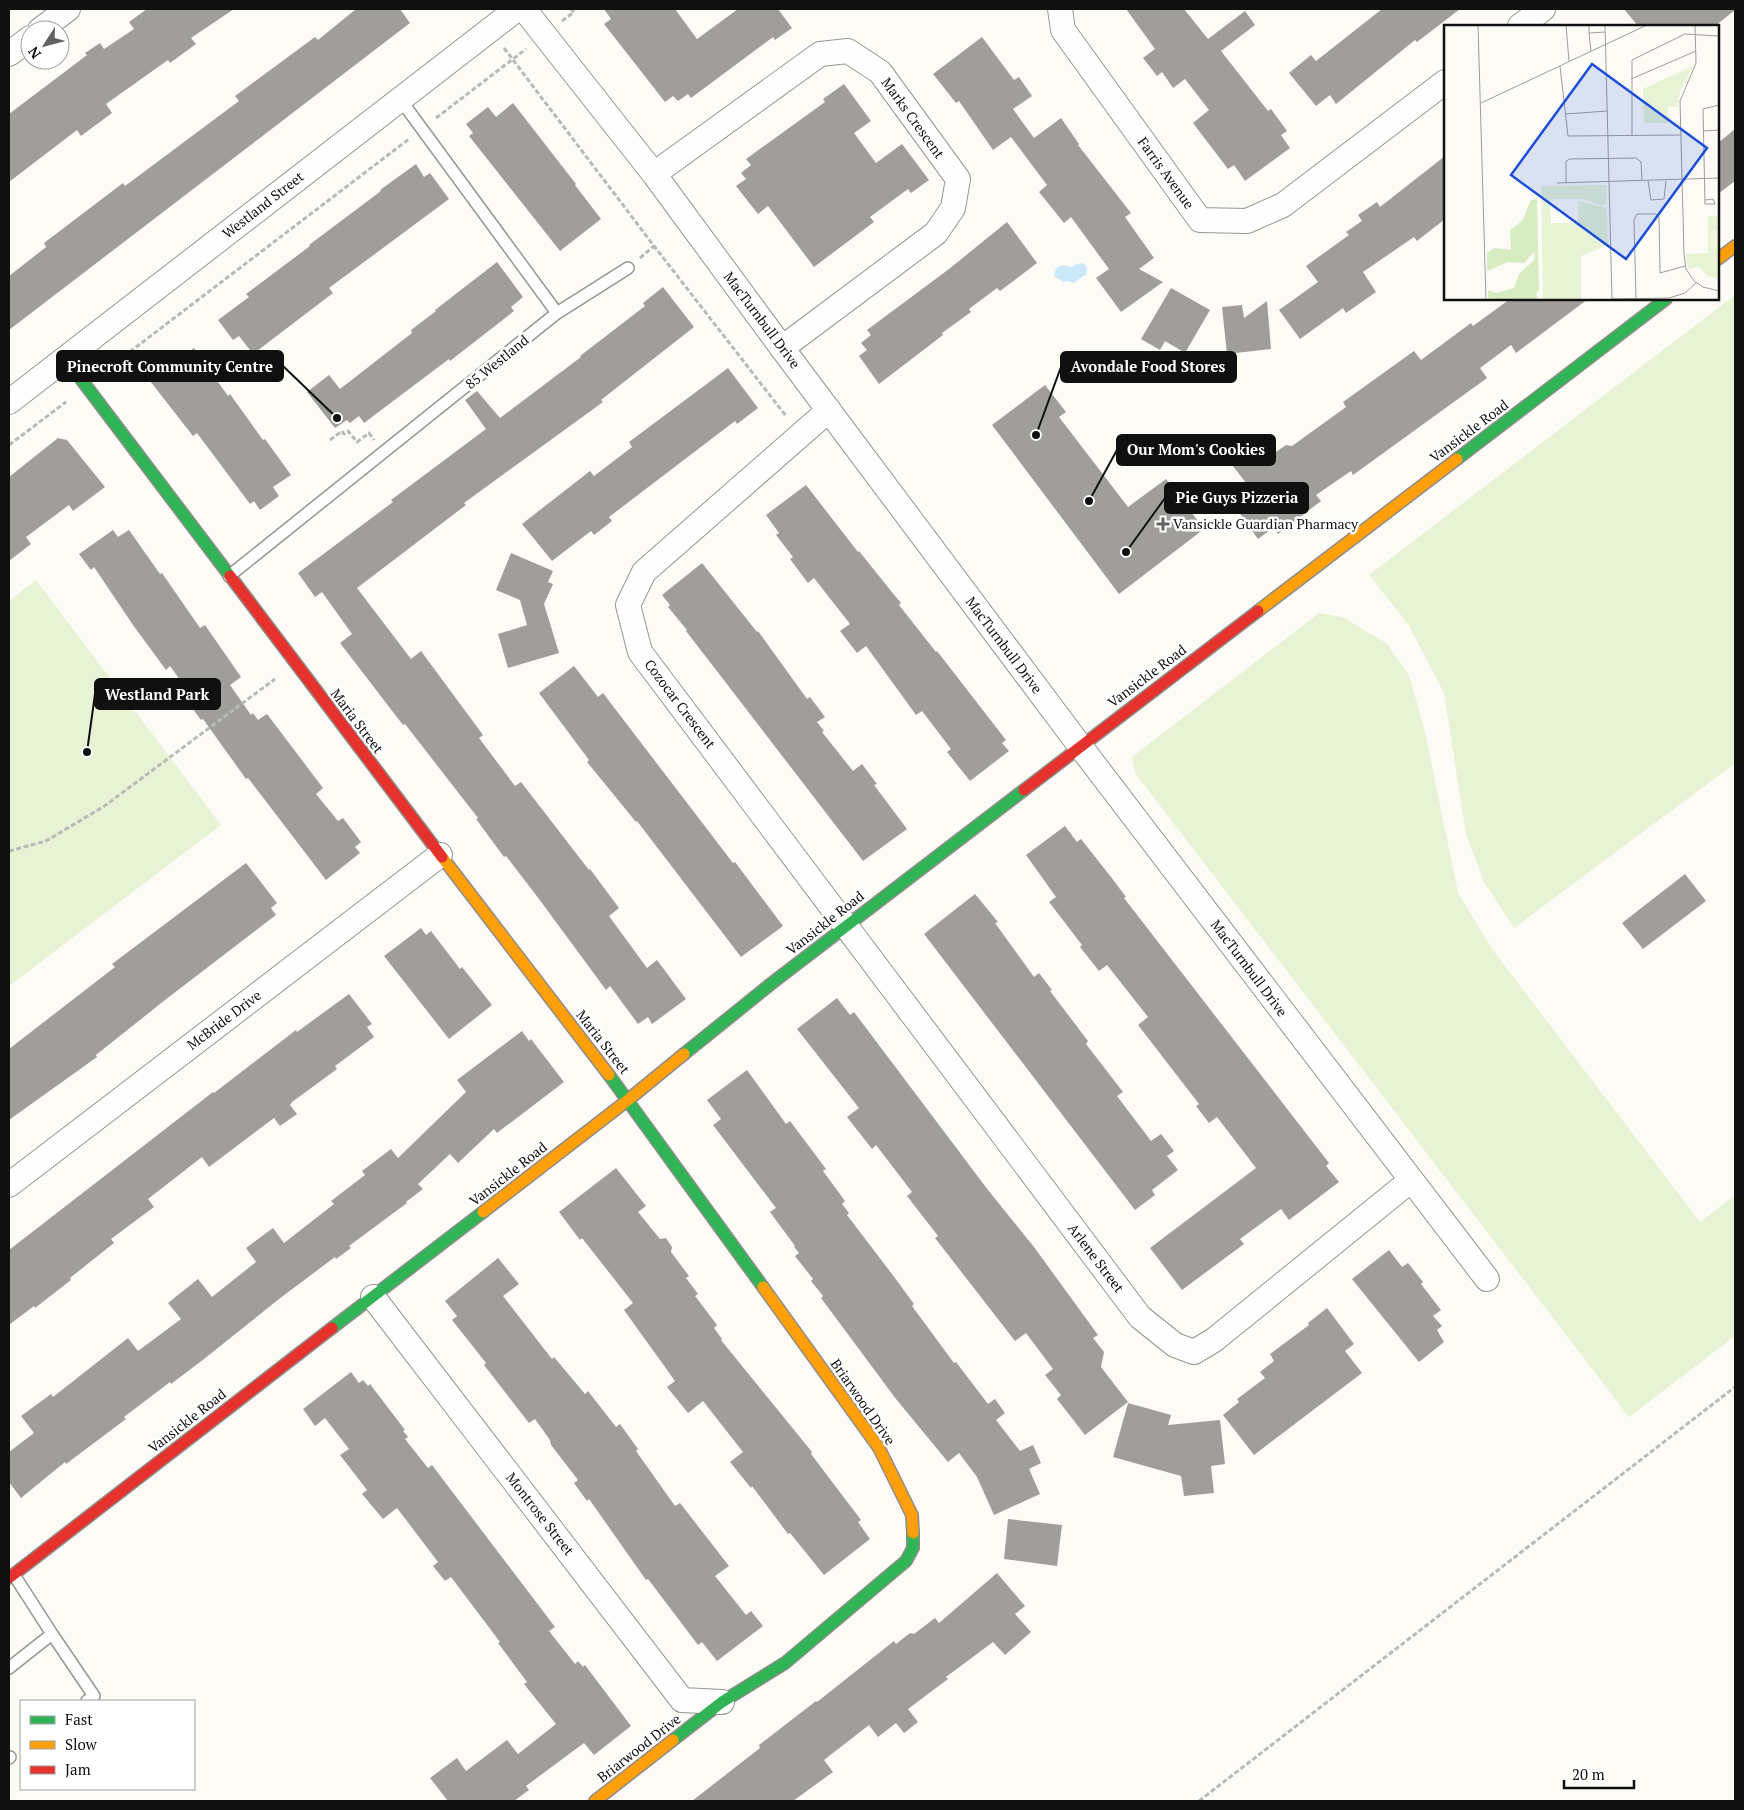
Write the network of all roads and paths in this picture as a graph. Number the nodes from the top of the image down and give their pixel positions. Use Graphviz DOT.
graph roads {
  1 [pos="68,9"];
  2 [pos="517,9"];
  3 [pos="524,9"];
  4 [pos="571,9"];
  5 [pos="1060,9"];
  6 [pos="1543,9"];
  7 [pos="53,20"];
  8 [pos="1521,25"];
  9 [pos="490,30"];
  10 [pos="544,34"];
  11 [pos="20,46"];
  12 [pos="9,54"];
  13 [pos="513,60"];
  14 [pos="1444,83"];
  15 [pos="400,99"];
  16 [pos="422,129"];
  17 [pos="654,174"];
  18 [pos="1735,246"];
  19 [pos="1719,258"];
  20 [pos="628,268"];
  21 [pos="1665,300"];
  22 [pos="557,313"];
  23 [pos="782,348"];
  24 [pos="65,358"];
  25 [pos="85,384"];
  26 [pos="9,402"];
  27 [pos="829,410"];
  28 [pos="801,434"];
  29 [pos="9,445"];
  30 [pos="229,576"];
  31 [pos="296,664"];
  32 [pos="1080,746"];
  33 [pos="9,851"];
  34 [pos="440,855"];
  35 [pos="847,925"];
  36 [pos="628,1100"];
  37 [pos="1410,1180"];
  38 [pos="9,1185"];
  39 [pos="1487,1280"];
  40 [pos="373,1297"];
  41 [pos="1735,1388"];
  42 [pos="11,1576"];
  43 [pos="52,1634"];
  44 [pos="9,1668"];
  45 [pos="93,1699"];
  46 [pos="722,1702"];
  47 [pos="595,1801"];
  48 [pos="1199,1801"];
  1 -- 7 [label="street"];
  2 -- 9 [label="street, Westland Street"];
  3 -- 10 [label="street, MacTurnbull Drive"];
  4 -- 10 [label="path"];
  5 -- 14 [label="street, Farris Avenue"];
  6 -- 8 [label="street"];
  9 -- 13 [label="path"];
  9 -- 15 [label="street, Westland Street"];
  10 -- 13 [label="path"];
  10 -- 17 [label="street, MacTurnbull Drive"];
  11 -- 12 [label="street"];
  13 -- 16 [label="path"];
  13 -- 28 [label="path"];
  15 -- 16 [label="lane"];
  15 -- 24 [label="street, Westland Street"];
  16 -- 22 [label="lane"];
  16 -- 25 [label="path"];
  17 -- 23 [label="street, MacTurnbull Drive"];
  17 -- 23 [label="street, Marks Crescent"];
  18 -- 19 [label="street"];
  20 -- 22 [label="lane, 85 Westland"];
  21 -- 32 [label="street, Vansickle Road"];
  22 -- 30 [label="lane, 85 Westland"];
  23 -- 27 [label="street, MacTurnbull Drive"];
  24 -- 25 [label="street, Maria Street"];
  24 -- 26 [label="street, Westland Street"];
  25 -- 29 [label="path"];
  25 -- 30 [label="street, Maria Street"];
  27 -- 28 [label="street, Cozocar Crescent"];
  27 -- 32 [label="street, MacTurnbull Drive"];
  28 -- 35 [label="street, Cozocar Crescent"];
  30 -- 31 [label="street, Maria Street"];
  31 -- 33 [label="path"];
  31 -- 34 [label="street, Maria Street"];
  32 -- 35 [label="street, Vansickle Road"];
  32 -- 37 [label="street, MacTurnbull Drive"];
  34 -- 36 [label="street, Maria Street"];
  34 -- 38 [label="street, McBride Drive"];
  35 -- 36 [label="street, Vansickle Road"];
  35 -- 37 [label="street, Arlene Street"];
  36 -- 40 [label="street, Vansickle Road"];
  36 -- 46 [label="street, Briarwood Drive"];
  37 -- 39 [label="street, MacTurnbull Drive"];
  40 -- 42 [label="street, Vansickle Road"];
  40 -- 46 [label="street, Montrose Street"];
  41 -- 48 [label="path"];
  42 -- 43 [label="lane"];
  43 -- 44 [label="lane"];
  43 -- 45 [label="lane"];
  46 -- 47 [label="street, Briarwood Drive"];
}
